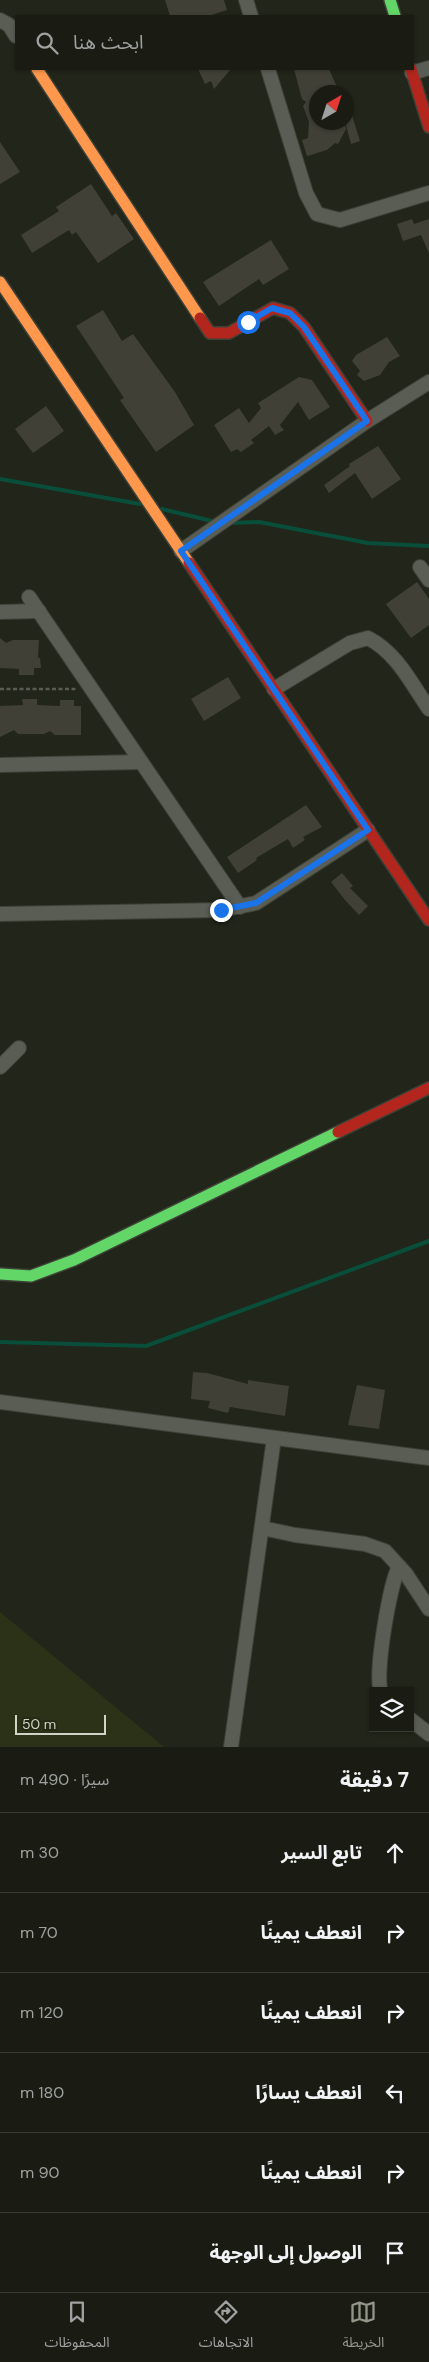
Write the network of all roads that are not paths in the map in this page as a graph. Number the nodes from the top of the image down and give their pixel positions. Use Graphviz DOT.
graph roads {
  1 [pos="246,0"];
  2 [pos="390,0"];
  3 [pos="251,15"];
  4 [pos="395,15"];
  5 [pos="0,20"];
  6 [pos="15,34"];
  7 [pos="429,68"];
  8 [pos="38,70"];
  9 [pos="268,70"];
  10 [pos="412,71"];
  11 [pos="429,128"];
  12 [pos="429,193"];
  13 [pos="0,282"];
  14 [pos="429,382"];
  15 [pos="367,421"];
  16 [pos="181,551"];
  17 [pos="420,567"];
  18 [pos="429,580"];
  19 [pos="29,596"];
  20 [pos="39,611"];
  21 [pos="0,612"];
  22 [pos="274,690"];
  23 [pos="429,709"];
  24 [pos="141,762"];
  25 [pos="0,765"];
  26 [pos="368,830"];
  27 [pos="240,907"];
  28 [pos="0,914"];
  29 [pos="429,920"];
  30 [pos="18,1048"];
  31 [pos="0,1067"];
  32 [pos="429,1088"];
  33 [pos="0,1274"];
  34 [pos="0,1402"];
  35 [pos="274,1438"];
  36 [pos="429,1458"];
  37 [pos="262,1528"];
  38 [pos="399,1566"];
  39 [pos="429,1609"];
  40 [pos="380,1687"];
  41 [pos="414,1722"];
  42 [pos="429,1734"];
  43 [pos="231,1747"];
  1 -- 3 [label="street"];
  2 -- 4 [label="street"];
  5 -- 6 [label="street"];
  7 -- 10 [label="street"];
  8 -- 15 [label="street"];
  9 -- 12 [label="street"];
  10 -- 11 [label="street"];
  13 -- 16 [label="street"];
  14 -- 15 [label="street"];
  15 -- 16 [label="street"];
  16 -- 22 [label="street"];
  17 -- 18 [label="street"];
  19 -- 20 [label="street"];
  20 -- 21 [label="street"];
  20 -- 24 [label="street"];
  22 -- 23 [label="street"];
  22 -- 26 [label="street"];
  24 -- 25 [label="street"];
  24 -- 27 [label="street"];
  26 -- 27 [label="street"];
  26 -- 29 [label="street"];
  27 -- 28 [label="street"];
  30 -- 31 [label="street"];
  32 -- 33 [label="street"];
  34 -- 35 [label="street"];
  35 -- 36 [label="street"];
  35 -- 37 [label="street"];
  37 -- 38 [label="street"];
  37 -- 43 [label="street"];
  38 -- 39 [label="street"];
  38 -- 40 [label="street"];
  41 -- 42 [label="street"];
}
